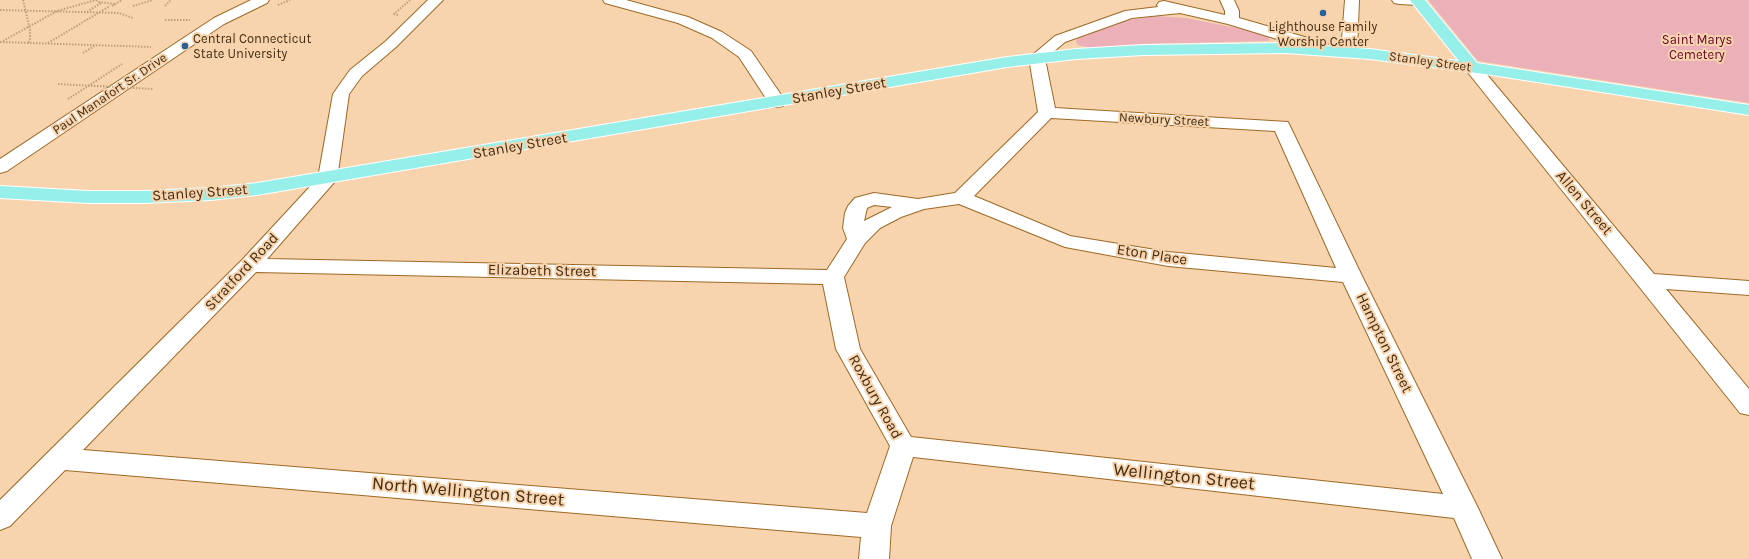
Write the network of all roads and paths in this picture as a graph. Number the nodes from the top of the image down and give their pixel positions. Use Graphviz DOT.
graph roads {
  1 [pos="23,0"];
  2 [pos="95,0"];
  3 [pos="122,0"];
  4 [pos="153,0"];
  5 [pos="171,0"];
  6 [pos="262,0"];
  7 [pos="436,0"];
  8 [pos="610,0"];
  9 [pos="1139,0"];
  10 [pos="1227,0"];
  11 [pos="1352,0"];
  12 [pos="1398,0"];
  13 [pos="1418,0"];
  14 [pos="102,3"];
  15 [pos="115,4"];
  16 [pos="132,6"];
  17 [pos="165,6"];
  18 [pos="1179,8"];
  19 [pos="0,10"];
  20 [pos="25,10"];
  21 [pos="57,12"];
  22 [pos="85,12"];
  23 [pos="99,13"];
  24 [pos="133,18"];
  25 [pos="165,20"];
  26 [pos="193,21"];
  27 [pos="1232,21"];
  28 [pos="29,27"];
  29 [pos="1,43"];
  30 [pos="28,43"];
  31 [pos="48,44"];
  32 [pos="96,45"];
  33 [pos="154,47"];
  34 [pos="1329,50"];
  35 [pos="1350,52"];
  36 [pos="83,53"];
  37 [pos="1037,58"];
  38 [pos="1472,67"];
  39 [pos="58,84"];
  40 [pos="153,89"];
  41 [pos="777,102"];
  42 [pos="1749,110"];
  43 [pos="1047,113"];
  44 [pos="1282,126"];
  45 [pos="0,167"];
  46 [pos="327,178"];
  47 [pos="0,192"];
  48 [pos="961,198"];
  49 [pos="250,265"];
  50 [pos="1351,276"];
  51 [pos="833,277"];
  52 [pos="1648,282"];
  53 [pos="1749,288"];
  54 [pos="1749,406"];
  55 [pos="903,446"];
  56 [pos="59,459"];
  57 [pos="1464,508"];
  58 [pos="0,518"];
  59 [pos="877,526"];
  60 [pos="874,559"];
  61 [pos="1487,559"];
  1 -- 20 [label="path"];
  2 -- 14 [label="path"];
  2 -- 21 [label="path"];
  3 -- 15 [label="path"];
  4 -- 16 [label="path"];
  5 -- 17 [label="path"];
  6 -- 45 [label="street, Paul Manafort Sr. Drive"];
  7 -- 46 [label="street"];
  8 -- 41 [label="street"];
  9 -- 18 [label="street"];
  10 -- 27 [label="street"];
  11 -- 35 [label="street"];
  12 -- 13 [label="street"];
  13 -- 38 [label="main road, Allen Street"];
  14 -- 15 [label="path"];
  14 -- 22 [label="path"];
  15 -- 23 [label="path"];
  18 -- 27 [label="street"];
  18 -- 37 [label="street, Stanley Street"];
  19 -- 20 [label="path"];
  20 -- 21 [label="path"];
  20 -- 28 [label="path"];
  21 -- 22 [label="path"];
  21 -- 28 [label="path"];
  22 -- 23 [label="path"];
  23 -- 24 [label="path"];
  23 -- 31 [label="path"];
  25 -- 26 [label="path"];
  27 -- 34 [label="street"];
  28 -- 29 [label="path"];
  28 -- 30 [label="path"];
  29 -- 30 [label="path"];
  30 -- 31 [label="path"];
  31 -- 32 [label="path"];
  32 -- 33 [label="path"];
  32 -- 36 [label="path"];
  34 -- 35 [label="main road, Stanley Street"];
  34 -- 37 [label="main road, Stanley Street"];
  35 -- 38 [label="main road, Stanley Street"];
  37 -- 41 [label="main road, Stanley Street"];
  37 -- 43 [label="street"];
  38 -- 42 [label="main road, Stanley Street"];
  38 -- 52 [label="street, Allen Street"];
  39 -- 40 [label="path, bridge"];
  41 -- 46 [label="main road, Stanley Street"];
  43 -- 44 [label="street, Newbury Street"];
  43 -- 48 [label="street"];
  44 -- 50 [label="street, Hampton Street"];
  46 -- 47 [label="main road, Stanley Street"];
  46 -- 49 [label="street, Stratford Road"];
  48 -- 50 [label="street, Eton Place"];
  48 -- 51 [label="street"];
  49 -- 51 [label="street, Elizabeth Street"];
  49 -- 56 [label="street, Stratford Road"];
  50 -- 57 [label="street, Hampton Street"];
  51 -- 55 [label="street, Roxbury Road"];
  52 -- 53 [label="street"];
  52 -- 54 [label="street, Allen Street"];
  55 -- 57 [label="street, Wellington Street"];
  55 -- 59 [label="street, Roxbury Road"];
  56 -- 58 [label="street, Stratford Road"];
  56 -- 59 [label="street, North Wellington Street"];
  57 -- 61 [label="street, Hampton Street"];
  59 -- 60 [label="street, Roxbury Road"];
}
